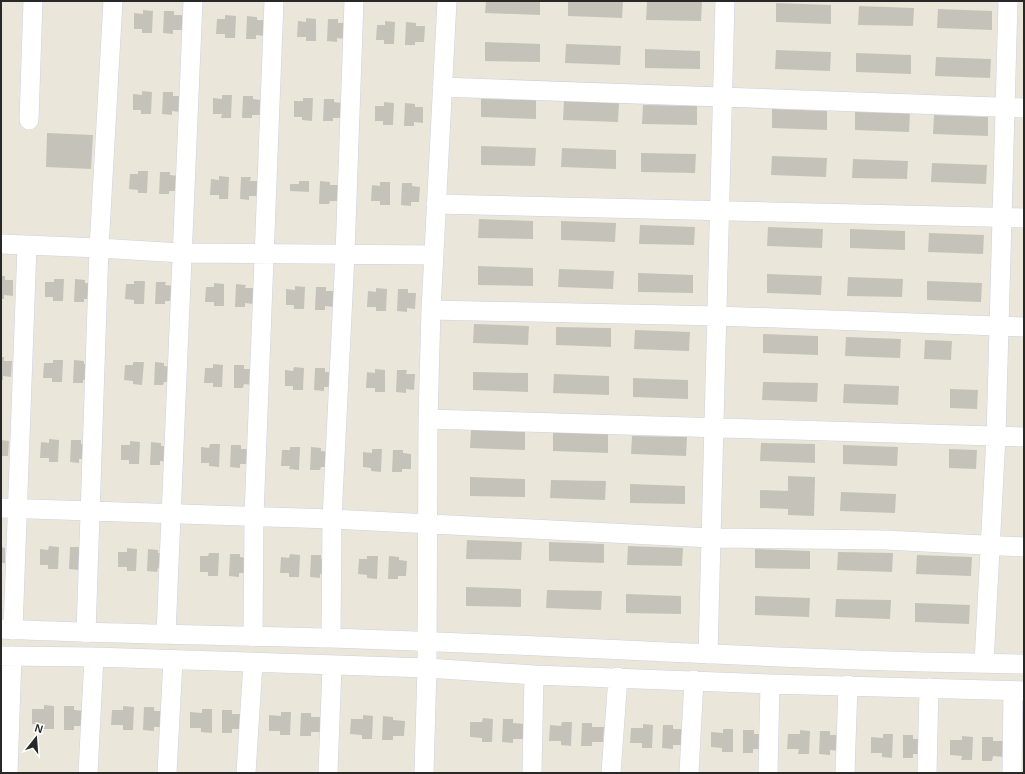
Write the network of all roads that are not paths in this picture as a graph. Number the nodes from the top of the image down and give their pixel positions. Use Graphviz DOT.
graph roads {
  1 [pos="33,1"];
  2 [pos="113,1"];
  3 [pos="193,1"];
  4 [pos="274,1"];
  5 [pos="354,1"];
  6 [pos="446,1"];
  7 [pos="725,1"];
  8 [pos="1008,1"];
  9 [pos="442,87"];
  10 [pos="723,96"];
  11 [pos="1004,108"];
  12 [pos="1024,108"];
  13 [pos="29,120"];
  14 [pos="436,204"];
  15 [pos="720,210"];
  16 [pos="1001,217"];
  17 [pos="1024,218"];
  18 [pos="1,244"];
  19 [pos="27,246"];
  20 [pos="99,248"];
  21 [pos="181,253"];
  22 [pos="265,253"];
  23 [pos="345,254"];
  24 [pos="433,254"];
  25 [pos="431,310"];
  26 [pos="717,316"];
  27 [pos="998,326"];
  28 [pos="1024,327"];
  29 [pos="428,419"];
  30 [pos="714,427"];
  31 [pos="996,436"];
  32 [pos="1024,437"];
  33 [pos="9,508"];
  34 [pos="90,511"];
  35 [pos="171,513"];
  36 [pos="254,516"];
  37 [pos="332,519"];
  38 [pos="428,524"];
  39 [pos="711,538"];
  40 [pos="990,545"];
  41 [pos="1024,547"];
  42 [pos="7,629"];
  43 [pos="86,633"];
  44 [pos="166,634"];
  45 [pos="252,637"];
  46 [pos="330,638"];
  47 [pos="427,643"];
  48 [pos="708,654"];
  49 [pos="7,656"];
  50 [pos="94,657"];
  51 [pos="173,660"];
  52 [pos="253,663"];
  53 [pos="984,663"];
  54 [pos="1024,664"];
  55 [pos="332,666"];
  56 [pos="427,668"];
  57 [pos="534,675"];
  58 [pos="618,677"];
  59 [pos="694,680"];
  60 [pos="770,684"];
  61 [pos="848,685"];
  62 [pos="929,688"];
  63 [pos="1019,691"];
  64 [pos="8,773"];
  65 [pos="88,773"];
  66 [pos="167,773"];
  67 [pos="246,773"];
  68 [pos="328,773"];
  69 [pos="424,773"];
  70 [pos="532,773"];
  71 [pos="611,773"];
  72 [pos="689,773"];
  73 [pos="768,773"];
  74 [pos="845,773"];
  75 [pos="927,773"];
  76 [pos="1012,773"];
  1 -- 13 [label="street"];
  2 -- 20 [label="street"];
  3 -- 21 [label="street"];
  4 -- 22 [label="street"];
  5 -- 23 [label="street"];
  6 -- 9 [label="street"];
  7 -- 10 [label="street"];
  8 -- 11 [label="street"];
  9 -- 10 [label="street"];
  9 -- 14 [label="street"];
  10 -- 11 [label="street"];
  10 -- 15 [label="street"];
  11 -- 12 [label="street"];
  11 -- 16 [label="street"];
  14 -- 15 [label="street"];
  14 -- 24 [label="street"];
  15 -- 16 [label="street"];
  15 -- 26 [label="street"];
  16 -- 17 [label="street"];
  16 -- 27 [label="street"];
  18 -- 19 [label="street"];
  19 -- 20 [label="street"];
  19 -- 33 [label="street"];
  20 -- 21 [label="street"];
  20 -- 34 [label="street"];
  21 -- 22 [label="street"];
  21 -- 35 [label="street"];
  22 -- 23 [label="street"];
  22 -- 36 [label="street"];
  23 -- 24 [label="street"];
  23 -- 37 [label="street"];
  24 -- 25 [label="street"];
  25 -- 26 [label="street"];
  25 -- 29 [label="street"];
  26 -- 27 [label="street"];
  26 -- 30 [label="street"];
  27 -- 28 [label="street"];
  27 -- 31 [label="street"];
  29 -- 30 [label="street"];
  29 -- 38 [label="street"];
  30 -- 31 [label="street"];
  30 -- 39 [label="street"];
  31 -- 32 [label="street"];
  31 -- 40 [label="street"];
  33 -- 34 [label="street"];
  33 -- 42 [label="street"];
  34 -- 35 [label="street"];
  34 -- 43 [label="street"];
  35 -- 36 [label="street"];
  35 -- 44 [label="street"];
  36 -- 37 [label="street"];
  36 -- 45 [label="street"];
  37 -- 38 [label="street"];
  37 -- 46 [label="street"];
  38 -- 39 [label="street"];
  38 -- 47 [label="street"];
  39 -- 40 [label="street"];
  39 -- 48 [label="street"];
  40 -- 41 [label="street"];
  40 -- 53 [label="street"];
  42 -- 43 [label="street"];
  43 -- 44 [label="street"];
  44 -- 45 [label="street"];
  45 -- 46 [label="street"];
  46 -- 47 [label="street"];
  47 -- 48 [label="street"];
  47 -- 56 [label="street"];
  48 -- 53 [label="street"];
  49 -- 50 [label="street"];
  49 -- 64 [label="street"];
  50 -- 51 [label="street"];
  50 -- 65 [label="street"];
  51 -- 52 [label="street"];
  51 -- 66 [label="street"];
  52 -- 55 [label="street"];
  52 -- 67 [label="street"];
  53 -- 54 [label="street"];
  55 -- 56 [label="street"];
  55 -- 68 [label="street"];
  56 -- 57 [label="street"];
  56 -- 69 [label="street"];
  57 -- 58 [label="street"];
  57 -- 70 [label="street"];
  58 -- 59 [label="street"];
  58 -- 71 [label="street"];
  59 -- 60 [label="street"];
  59 -- 72 [label="street"];
  60 -- 61 [label="street"];
  60 -- 73 [label="street"];
  61 -- 62 [label="street"];
  61 -- 74 [label="street"];
  62 -- 63 [label="street"];
  62 -- 75 [label="street"];
  63 -- 76 [label="street"];
}
